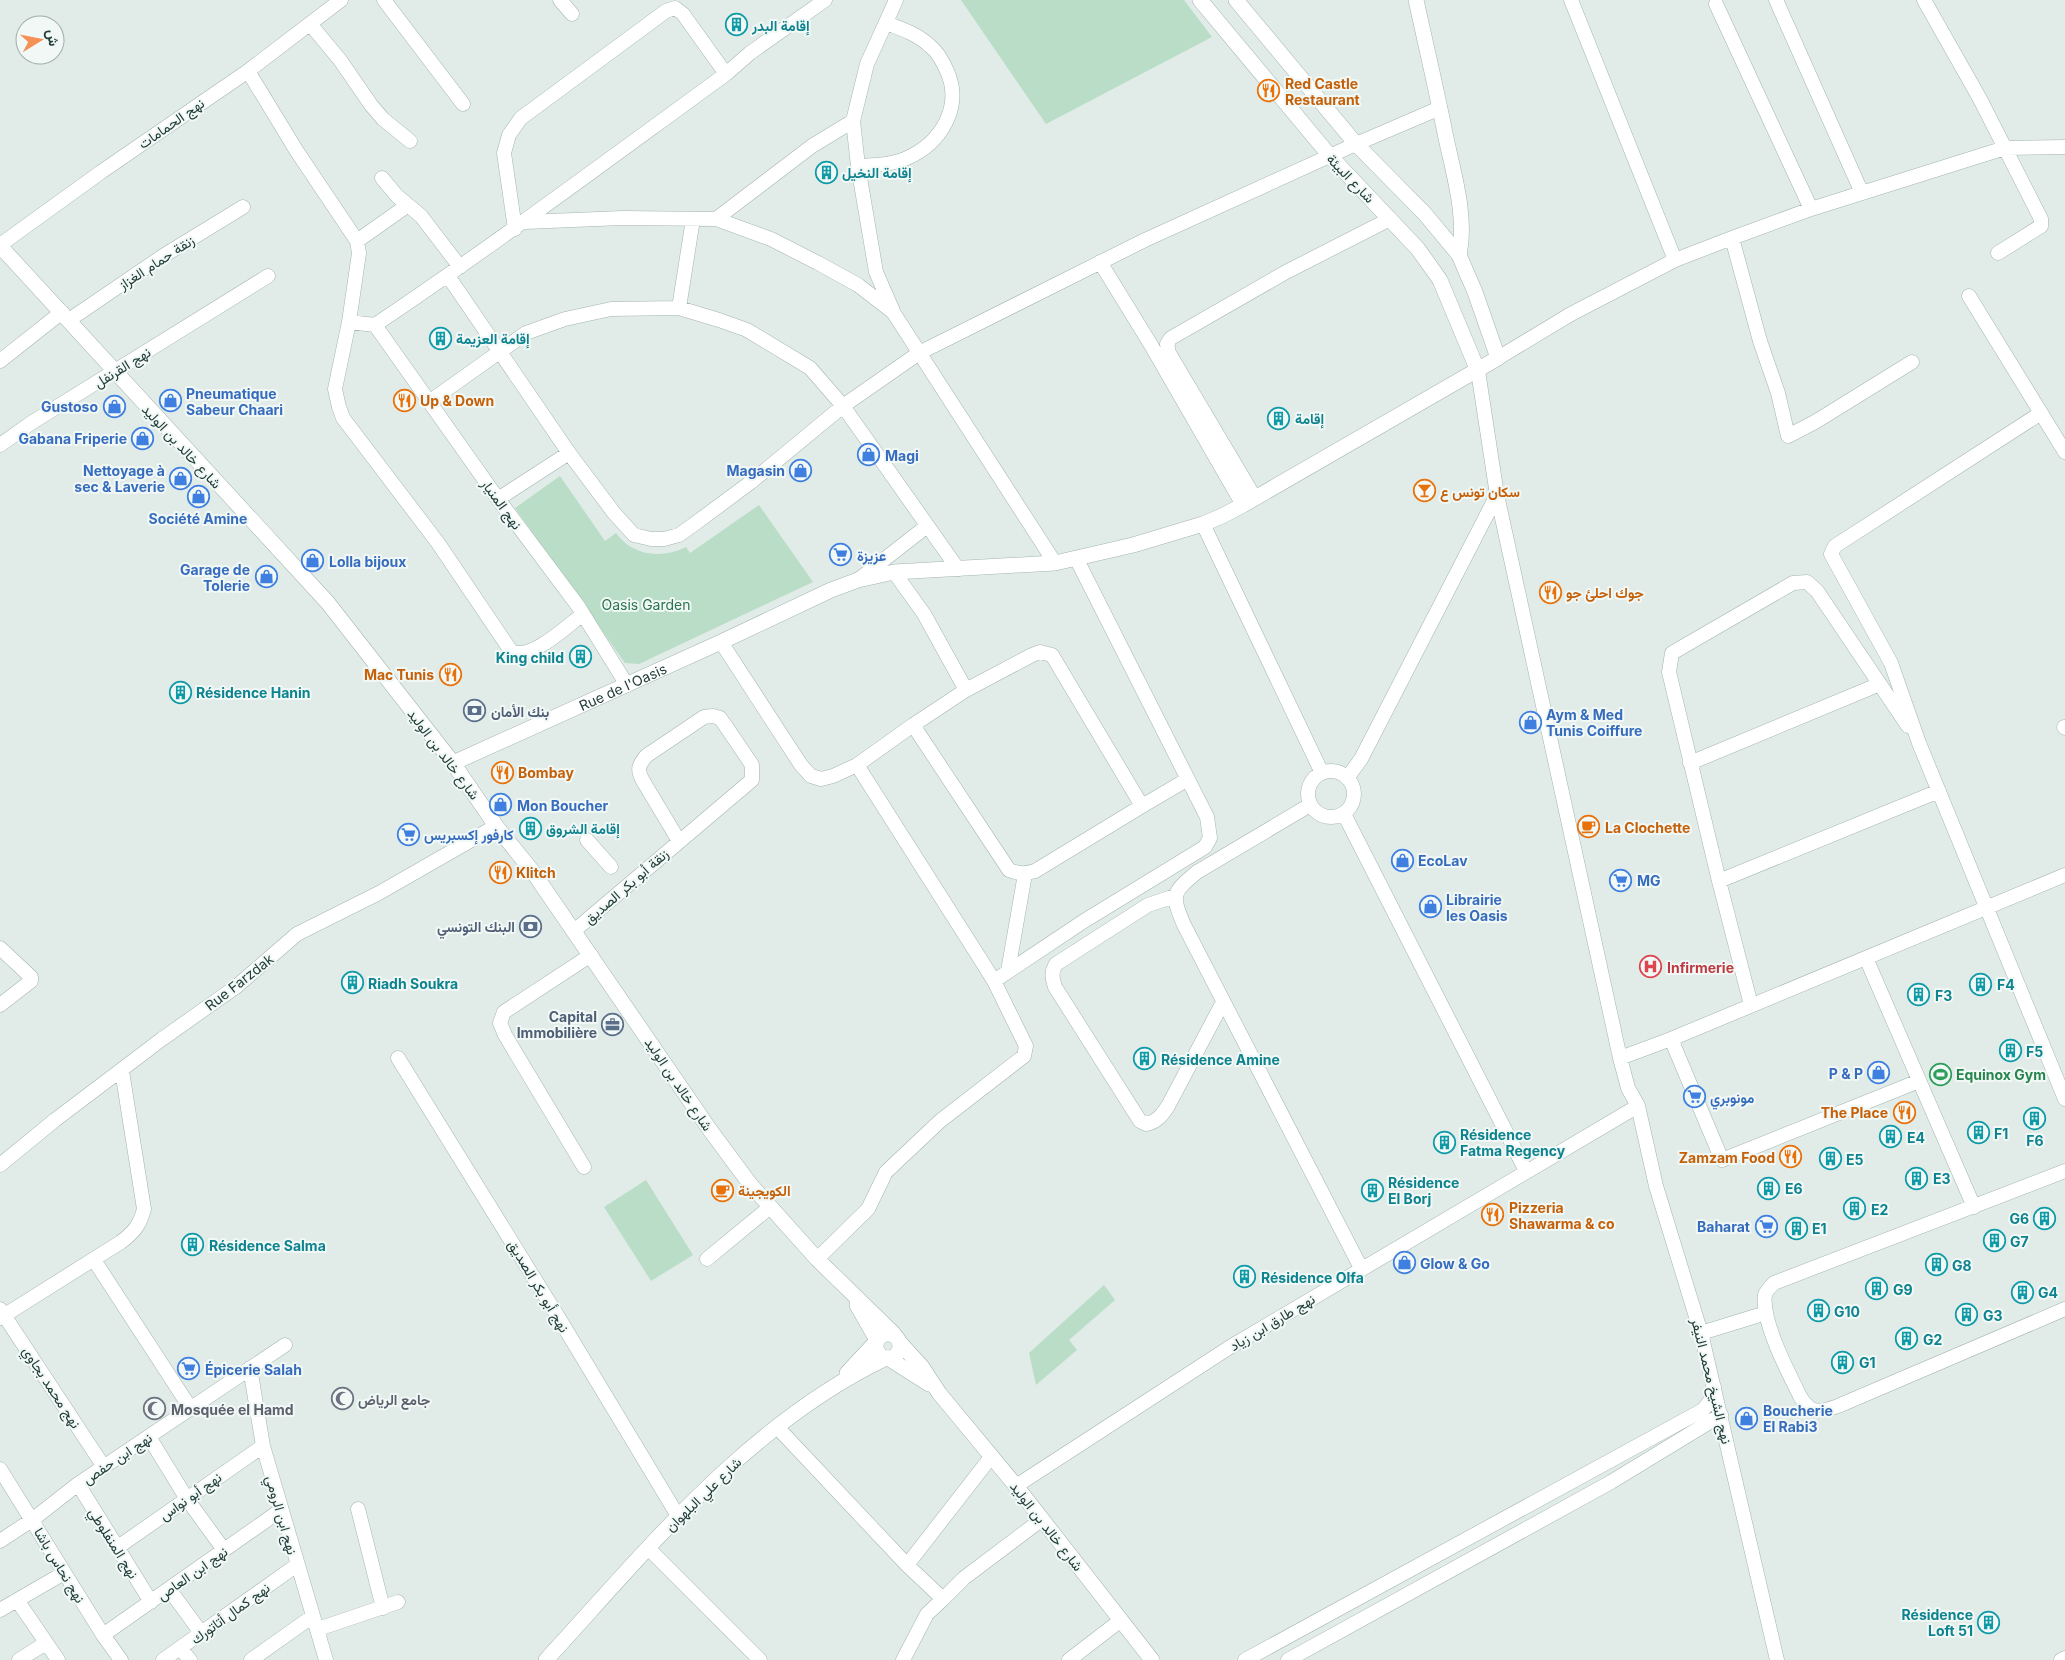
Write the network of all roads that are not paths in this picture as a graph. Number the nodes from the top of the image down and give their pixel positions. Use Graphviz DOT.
graph roads {
  1 [pos="342,0"];
  2 [pos="384,0"];
  3 [pos="560,0"];
  4 [pos="825,0"];
  5 [pos="896,0"];
  6 [pos="1200,0"];
  7 [pos="1236,0"];
  8 [pos="1416,0"];
  9 [pos="1571,0"];
  10 [pos="1776,0"];
  11 [pos="1924,0"];
  12 [pos="1716,4"];
  13 [pos="572,14"];
  14 [pos="886,23"];
  15 [pos="310,25"];
  16 [pos="248,71"];
  17 [pos="726,74"];
  18 [pos="463,104"];
  19 [pos="1440,108"];
  20 [pos="853,120"];
  21 [pos="410,141"];
  22 [pos="1356,144"];
  23 [pos="2065,147"];
  24 [pos="2005,148"];
  25 [pos="1330,156"];
  26 [pos="858,166"];
  27 [pos="382,178"];
  28 [pos="1862,193"];
  29 [pos="408,205"];
  30 [pos="243,207"];
  31 [pos="1811,209"];
  32 [pos="693,219"];
  33 [pos="716,219"];
  34 [pos="1390,219"];
  35 [pos="520,226"];
  36 [pos="1732,238"];
  37 [pos="357,241"];
  38 [pos="0,245"];
  39 [pos="1998,254"];
  40 [pos="1458,255"];
  41 [pos="1675,260"];
  42 [pos="1100,262"];
  43 [pos="460,267"];
  44 [pos="268,276"];
  45 [pos="448,276"];
  46 [pos="1968,296"];
  47 [pos="678,308"];
  48 [pos="893,312"];
  49 [pos="66,316"];
  50 [pos="349,322"];
  51 [pos="375,325"];
  52 [pos="498,351"];
  53 [pos="919,353"];
  54 [pos="1498,358"];
  55 [pos="0,361"];
  56 [pos="1912,362"];
  57 [pos="1478,371"];
  58 [pos="114,372"];
  59 [pos="429,402"];
  60 [pos="843,406"];
  61 [pos="2041,413"];
  62 [pos="0,445"];
  63 [pos="2065,452"];
  64 [pos="568,453"];
  65 [pos="1498,495"];
  66 [pos="498,499"];
  67 [pos="1249,502"];
  68 [pos="1203,524"];
  69 [pos="927,526"];
  70 [pos="1076,558"];
  71 [pos="1055,563"];
  72 [pos="958,569"];
  73 [pos="894,572"];
  74 [pos="858,580"];
  75 [pos="583,614"];
  76 [pos="721,642"];
  77 [pos="1880,684"];
  78 [pos="627,685"];
  79 [pos="966,690"];
  80 [pos="913,725"];
  81 [pos="1920,743"];
  82 [pos="453,763"];
  83 [pos="1690,763"];
  84 [pos="857,765"];
  85 [pos="1322,773"];
  86 [pos="1347,778"];
  87 [pos="1188,779"];
  88 [pos="1939,791"];
  89 [pos="1310,805"];
  90 [pos="1142,806"];
  91 [pos="1344,814"];
  92 [pos="496,826"];
  93 [pos="587,840"];
  94 [pos="679,841"];
  95 [pos="611,867"];
  96 [pos="1025,874"];
  97 [pos="2065,875"];
  98 [pos="1719,881"];
  99 [pos="1175,896"];
  100 [pos="1986,906"];
  101 [pos="574,931"];
  102 [pos="0,948"];
  103 [pos="592,956"];
  104 [pos="1866,958"];
  105 [pos="1008,971"];
  106 [pos="994,981"];
  107 [pos="1223,1002"];
  108 [pos="0,1005"];
  109 [pos="1750,1006"];
  110 [pos="1671,1039"];
  111 [pos="398,1058"];
  112 [pos="1620,1058"];
  113 [pos="122,1071"];
  114 [pos="1919,1081"];
  115 [pos="2065,1099"];
  116 [pos="1638,1106"];
  117 [pos="0,1165"];
  118 [pos="584,1167"];
  119 [pos="1526,1171"];
  120 [pos="2065,1171"];
  121 [pos="770,1207"];
  122 [pos="1974,1207"];
  123 [pos="707,1259"];
  124 [pos="817,1259"];
  125 [pos="94,1260"];
  126 [pos="1360,1268"];
  127 [pos="850,1293"];
  128 [pos="2065,1309"];
  129 [pos="2,1314"];
  130 [pos="1766,1314"];
  131 [pos="1701,1334"];
  132 [pos="897,1339"];
  133 [pos="877,1341"];
  134 [pos="285,1345"];
  135 [pos="887,1358"];
  136 [pos="250,1368"];
  137 [pos="837,1384"];
  138 [pos="1714,1387"];
  139 [pos="939,1393"];
  140 [pos="191,1409"];
  141 [pos="1722,1415"];
  142 [pos="777,1427"];
  143 [pos="149,1436"];
  144 [pos="263,1446"];
  145 [pos="991,1457"];
  146 [pos="104,1467"];
  147 [pos="0,1469"];
  148 [pos="78,1484"];
  149 [pos="1016,1486"];
  150 [pos="187,1499"];
  151 [pos="358,1509"];
  152 [pos="281,1510"];
  153 [pos="678,1516"];
  154 [pos="32,1520"];
  155 [pos="1041,1520"];
  156 [pos="0,1541"];
  157 [pos="118,1547"];
  158 [pos="648,1548"];
  159 [pos="224,1550"];
  160 [pos="907,1565"];
  161 [pos="297,1566"];
  162 [pos="64,1573"];
  163 [pos="169,1588"];
  164 [pos="943,1599"];
  165 [pos="17,1600"];
  166 [pos="151,1602"];
  167 [pos="398,1602"];
  168 [pos="383,1608"];
  169 [pos="0,1610"];
  170 [pos="313,1616"];
  171 [pos="1121,1620"];
  172 [pos="318,1629"];
  173 [pos="202,1634"];
  174 [pos="103,1635"];
  175 [pos="46,1644"];
  176 [pos="181,1648"];
  177 [pos="2065,1658"];
  178 [pos="119,1659"];
  179 [pos="19,1660"];
  180 [pos="58,1660"];
  181 [pos="162,1660"];
  182 [pos="190,1660"];
  183 [pos="251,1660"];
  184 [pos="326,1660"];
  185 [pos="546,1660"];
  186 [pos="760,1660"];
  187 [pos="903,1660"];
  188 [pos="1069,1660"];
  189 [pos="1152,1660"];
  190 [pos="1245,1660"];
  191 [pos="1288,1660"];
  192 [pos="1777,1660"];
  193 [pos="2061,1660"];
  1 -- 15 [label="street, نهج الحمامات"];
  2 -- 18 [label="street"];
  3 -- 13 [label="street"];
  4 -- 17 [label="street"];
  5 -- 14 [label="street"];
  6 -- 25 [label="street, شارع البيئة"];
  7 -- 22 [label="street, شارع البيئة"];
  8 -- 19 [label="street"];
  9 -- 41 [label="street"];
  10 -- 28 [label="street"];
  11 -- 24 [label="street"];
  12 -- 31 [label="street"];
  14 -- 20 [label="street"];
  14 -- 26 [label="street"];
  15 -- 16 [label="street, نهج الحمامات"];
  15 -- 21 [label="street"];
  16 -- 37 [label="street"];
  16 -- 38 [label="street, نهج الحمامات"];
  17 -- 35 [label="street"];
  17 -- 35 [label="street"];
  19 -- 22 [label="street"];
  19 -- 40 [label="street"];
  20 -- 26 [label="street"];
  20 -- 33 [label="street"];
  22 -- 25 [label="street"];
  22 -- 40 [label="street, شارع البيئة"];
  23 -- 24 [label="street"];
  24 -- 28 [label="street"];
  24 -- 39 [label="street"];
  25 -- 34 [label="street, شارع البيئة"];
  25 -- 42 [label="street"];
  26 -- 48 [label="street"];
  27 -- 29 [label="street"];
  28 -- 31 [label="street"];
  29 -- 37 [label="street"];
  29 -- 43 [label="street"];
  30 -- 49 [label="street, زنقة حمام الغزاز"];
  31 -- 36 [label="street"];
  32 -- 33 [label="street"];
  32 -- 35 [label="street"];
  32 -- 47 [label="street"];
  33 -- 48 [label="street"];
  34 -- 57 [label="street, شارع البيئة"];
  34 -- 67 [label="street"];
  35 -- 43 [label="street"];
  36 -- 41 [label="street"];
  36 -- 56 [label="street"];
  37 -- 50 [label="street"];
  38 -- 49 [label="street, شارع خالد بن الوليد"];
  40 -- 54 [label="street, شارع البيئة"];
  41 -- 54 [label="street"];
  42 -- 53 [label="street"];
  42 -- 67 [label="street"];
  43 -- 45 [label="street"];
  44 -- 58 [label="street, نهج القرنفل"];
  45 -- 51 [label="street"];
  45 -- 52 [label="street"];
  46 -- 61 [label="street"];
  47 -- 52 [label="street"];
  47 -- 60 [label="street"];
  48 -- 53 [label="street"];
  49 -- 55 [label="street, زنقة حمام الغزاز"];
  49 -- 58 [label="street, شارع خالد بن الوليد"];
  50 -- 51 [label="street"];
  50 -- 75 [label="street"];
  51 -- 59 [label="street, نهج المنيار"];
  52 -- 59 [label="street"];
  52 -- 64 [label="street"];
  53 -- 60 [label="street"];
  53 -- 71 [label="street"];
  54 -- 57 [label="street, Rue de l'Oasis"];
  57 -- 65 [label="street, نهج الشيخ محمد النيفر"];
  57 -- 67 [label="street, Rue de l'Oasis"];
  58 -- 62 [label="street, نهج القرنفل"];
  58 -- 82 [label="street, شارع خالد بن الوليد"];
  59 -- 66 [label="street, نهج المنيار"];
  60 -- 64 [label="street"];
  60 -- 69 [label="street"];
  61 -- 63 [label="street"];
  61 -- 81 [label="street"];
  64 -- 66 [label="street"];
  65 -- 86 [label="street"];
  65 -- 112 [label="street, نهج الشيخ محمد النيفر"];
  66 -- 75 [label="street, نهج المنيار"];
  67 -- 68 [label="street, Rue de l'Oasis"];
  68 -- 70 [label="street, Rue de l'Oasis"];
  68 -- 85 [label="street"];
  69 -- 72 [label="street"];
  69 -- 74 [label="street"];
  70 -- 71 [label="street, Rue de l'Oasis"];
  70 -- 87 [label="street"];
  71 -- 72 [label="street, Rue de l'Oasis"];
  72 -- 73 [label="street, Rue de l'Oasis"];
  73 -- 74 [label="street, Rue de l'Oasis"];
  73 -- 79 [label="street"];
  74 -- 76 [label="street, Rue de l'Oasis"];
  75 -- 78 [label="street, نهج المنيار"];
  76 -- 78 [label="street, Rue de l'Oasis"];
  76 -- 84 [label="street"];
  77 -- 81 [label="street"];
  77 -- 83 [label="street"];
  77 -- 83 [label="street"];
  78 -- 82 [label="street, Rue de l'Oasis"];
  79 -- 80 [label="street"];
  79 -- 90 [label="street"];
  80 -- 84 [label="street"];
  80 -- 96 [label="street"];
  81 -- 88 [label="street"];
  82 -- 92 [label="street, شارع خالد بن الوليد"];
  83 -- 98 [label="street"];
  84 -- 106 [label="street"];
  85 -- 86 [label="street"];
  85 -- 89 [label="street"];
  86 -- 91 [label="street"];
  87 -- 90 [label="street"];
  87 -- 105 [label="street"];
  88 -- 98 [label="street"];
  88 -- 100 [label="street"];
  89 -- 91 [label="street"];
  89 -- 99 [label="street"];
  90 -- 96 [label="street"];
  91 -- 119 [label="street"];
  92 -- 101 [label="street, شارع خالد بن الوليد"];
  92 -- 113 [label="street, Rue Farzdak"];
  93 -- 95 [label="street"];
  94 -- 94 [label="street, زنقة أبو بكر الصديق"];
  94 -- 101 [label="street, زنقة أبو بكر الصديق"];
  96 -- 105 [label="street"];
  97 -- 100 [label="street"];
  98 -- 109 [label="street"];
  99 -- 107 [label="street"];
  99 -- 107 [label="street"];
  100 -- 104 [label="street"];
  100 -- 115 [label="street"];
  101 -- 103 [label="street, شارع خالد بن الوليد"];
  102 -- 108 [label="street"];
  103 -- 118 [label="street"];
  103 -- 121 [label="street, شارع خالد بن الوليد"];
  104 -- 109 [label="street"];
  104 -- 114 [label="street"];
  105 -- 106 [label="street"];
  106 -- 124 [label="street"];
  107 -- 126 [label="street"];
  109 -- 110 [label="street"];
  110 -- 112 [label="street"];
  110 -- 114 [label="street"];
  111 -- 153 [label="street, نهج أبو بكر الصديق"];
  112 -- 116 [label="street, نهج الشيخ محمد النيفر"];
  113 -- 117 [label="street, Rue Farzdak"];
  113 -- 125 [label="street"];
  114 -- 122 [label="street"];
  116 -- 119 [label="street, نهج طارق ابن زياد"];
  116 -- 131 [label="street, نهج الشيخ محمد النيفر"];
  119 -- 126 [label="street, نهج طارق ابن زياد"];
  120 -- 122 [label="street"];
  121 -- 123 [label="street"];
  121 -- 124 [label="street, شارع خالد بن الوليد"];
  122 -- 130 [label="street"];
  124 -- 127 [label="street, شارع خالد بن الوليد"];
  125 -- 129 [label="street"];
  125 -- 140 [label="street"];
  126 -- 149 [label="street, نهج طارق ابن زياد"];
  127 -- 132 [label="street, شارع خالد بن الوليد"];
  127 -- 133 [label="street, شارع خالد بن الوليد"];
  128 -- 130 [label="street"];
  129 -- 146 [label="street, نهج محمد بجاوي"];
  130 -- 131 [label="street"];
  131 -- 138 [label="street, نهج الشيخ محمد النيفر"];
  132 -- 133 [label="street"];
  132 -- 135 [label="street"];
  132 -- 139 [label="street, شارع خالد بن الوليد"];
  133 -- 135 [label="street"];
  133 -- 137 [label="street"];
  134 -- 136 [label="street, نهج ابن حفص"];
  135 -- 137 [label="street, شارع علي البلهوان"];
  135 -- 139 [label="street, شارع خالد بن الوليد"];
  136 -- 140 [label="street, نهج ابن حفص"];
  136 -- 144 [label="street, نهج ابن الرومي"];
  137 -- 142 [label="street, شارع علي البلهوان"];
  138 -- 141 [label="street, نهج الشيخ محمد النيفر"];
  138 -- 190 [label="street"];
  139 -- 145 [label="street, شارع خالد بن الوليد"];
  140 -- 143 [label="street, نهج ابن حفص"];
  141 -- 191 [label="street"];
  141 -- 192 [label="street, نهج الشيخ محمد النيفر"];
  142 -- 153 [label="street, شارع علي البلهوان"];
  142 -- 160 [label="street"];
  143 -- 146 [label="street, نهج ابن حفص"];
  143 -- 150 [label="street"];
  144 -- 150 [label="street, نهج أبو نواس"];
  144 -- 152 [label="street, نهج ابن الرومي"];
  145 -- 149 [label="street, شارع خالد بن الوليد"];
  145 -- 160 [label="street"];
  146 -- 148 [label="street, نهج ابن حفص"];
  147 -- 154 [label="street, نهج نحاس باشا"];
  148 -- 154 [label="street, نهج ابن حفص"];
  148 -- 157 [label="street, نهج المنفلوطي"];
  149 -- 155 [label="street, شارع خالد بن الوليد"];
  150 -- 157 [label="street, نهج أبو نواس"];
  150 -- 159 [label="street"];
  151 -- 168 [label="street"];
  152 -- 159 [label="street, نهج ابن العاص"];
  152 -- 161 [label="street, نهج ابن الرومي"];
  153 -- 158 [label="street, شارع علي البلهوان"];
  154 -- 156 [label="street, نهج ابن حفص"];
  154 -- 162 [label="street, نهج نحاس باشا"];
  155 -- 164 [label="street"];
  155 -- 171 [label="street, شارع خالد بن الوليد"];
  157 -- 166 [label="street, نهج المنفلوطي"];
  158 -- 185 [label="street, شارع علي البلهوان"];
  158 -- 186 [label="street"];
  159 -- 163 [label="street, نهج ابن العاص"];
  160 -- 164 [label="street"];
  161 -- 170 [label="street, نهج ابن الرومي"];
  161 -- 173 [label="street, نهج كمال أتاتورك"];
  162 -- 165 [label="street"];
  162 -- 174 [label="street, نهج نحاس باشا"];
  163 -- 166 [label="street, نهج ابن العاص"];
  163 -- 173 [label="street"];
  164 -- 187 [label="street"];
  165 -- 169 [label="street"];
  165 -- 175 [label="street"];
  166 -- 174 [label="street, نهج ابن العاص"];
  167 -- 168 [label="street"];
  168 -- 172 [label="street"];
  170 -- 172 [label="street, نهج ابن الرومي"];
  170 -- 183 [label="street"];
  171 -- 188 [label="street"];
  171 -- 189 [label="street, شارع خالد بن الوليد"];
  172 -- 184 [label="street, نهج ابن الرومي"];
  173 -- 176 [label="street, نهج كمال أتاتورك"];
  174 -- 178 [label="street, نهج نحاس باشا"];
  175 -- 179 [label="street"];
  175 -- 180 [label="street"];
  176 -- 181 [label="street, نهج كمال أتاتورك"];
  176 -- 182 [label="street"];
  177 -- 193 [label="street"];
}
